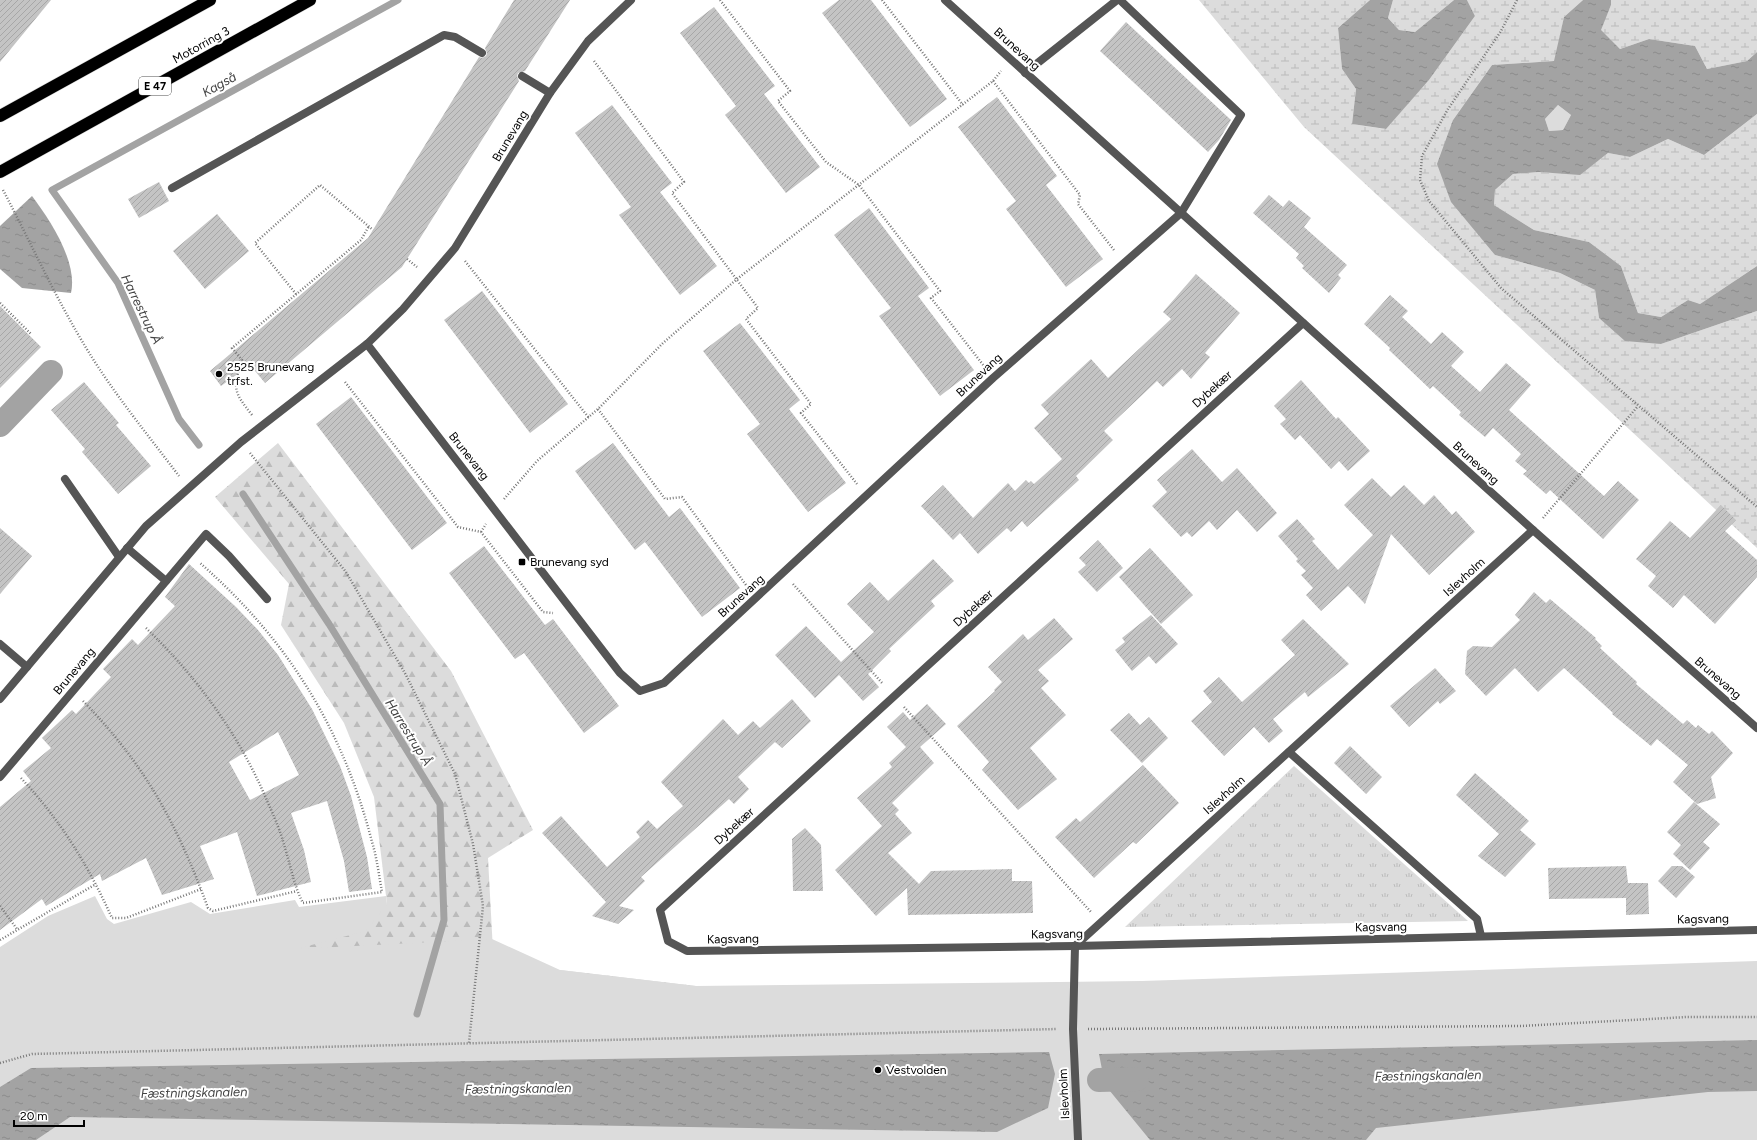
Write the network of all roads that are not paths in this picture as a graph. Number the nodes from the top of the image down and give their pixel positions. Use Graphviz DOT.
graph roads {
  1 [pos="210,0"];
  2 [pos="310,0"];
  3 [pos="631,0"];
  4 [pos="945,0"];
  5 [pos="1117,0"];
  6 [pos="1120,0"];
  7 [pos="482,52"];
  8 [pos="1025,73"];
  9 [pos="522,76"];
  10 [pos="550,93"];
  11 [pos="0,116"];
  12 [pos="0,172"];
  13 [pos="172,188"];
  14 [pos="1181,213"];
  15 [pos="1303,323"];
  16 [pos="368,344"];
  17 [pos="65,479"];
  18 [pos="1533,530"];
  19 [pos="127,548"];
  20 [pos="119,557"];
  21 [pos="166,581"];
  22 [pos="267,599"];
  23 [pos="0,644"];
  24 [pos="27,667"];
  25 [pos="0,699"];
  26 [pos="1757,728"];
  27 [pos="1289,752"];
  28 [pos="0,777"];
  29 [pos="660,910"];
  30 [pos="1757,930"];
  31 [pos="1481,936"];
  32 [pos="1075,946"];
  33 [pos="1078,1140"];
  1 -- 11 [label="highway"];
  2 -- 12 [label="highway, Motorring 3 / E 47"];
  3 -- 10 [label="street, Brunevang"];
  4 -- 8 [label="street, Brunevang"];
  5 -- 8 [label="street"];
  6 -- 14 [label="street"];
  7 -- 13 [label="street"];
  8 -- 14 [label="street, Brunevang"];
  9 -- 10 [label="street"];
  10 -- 16 [label="street, Brunevang"];
  14 -- 15 [label="street, Brunevang"];
  14 -- 16 [label="street, Brunevang"];
  15 -- 18 [label="street, Brunevang"];
  15 -- 29 [label="street, Dybekær"];
  16 -- 19 [label="street, Brunevang"];
  17 -- 20 [label="street"];
  18 -- 26 [label="street, Brunevang"];
  18 -- 27 [label="street, Islevholm"];
  19 -- 20 [label="street, Brunevang"];
  19 -- 21 [label="street"];
  20 -- 24 [label="street, Brunevang"];
  21 -- 22 [label="street, Brunevang"];
  21 -- 28 [label="street, Brunevang"];
  23 -- 24 [label="street"];
  24 -- 25 [label="street, Brunevang"];
  27 -- 31 [label="street"];
  27 -- 32 [label="street, Islevholm"];
  29 -- 32 [label="street, Kagsvang"];
  30 -- 31 [label="street, Kagsvang"];
  31 -- 32 [label="street, Kagsvang"];
  32 -- 33 [label="street, Islevholm"];
}
